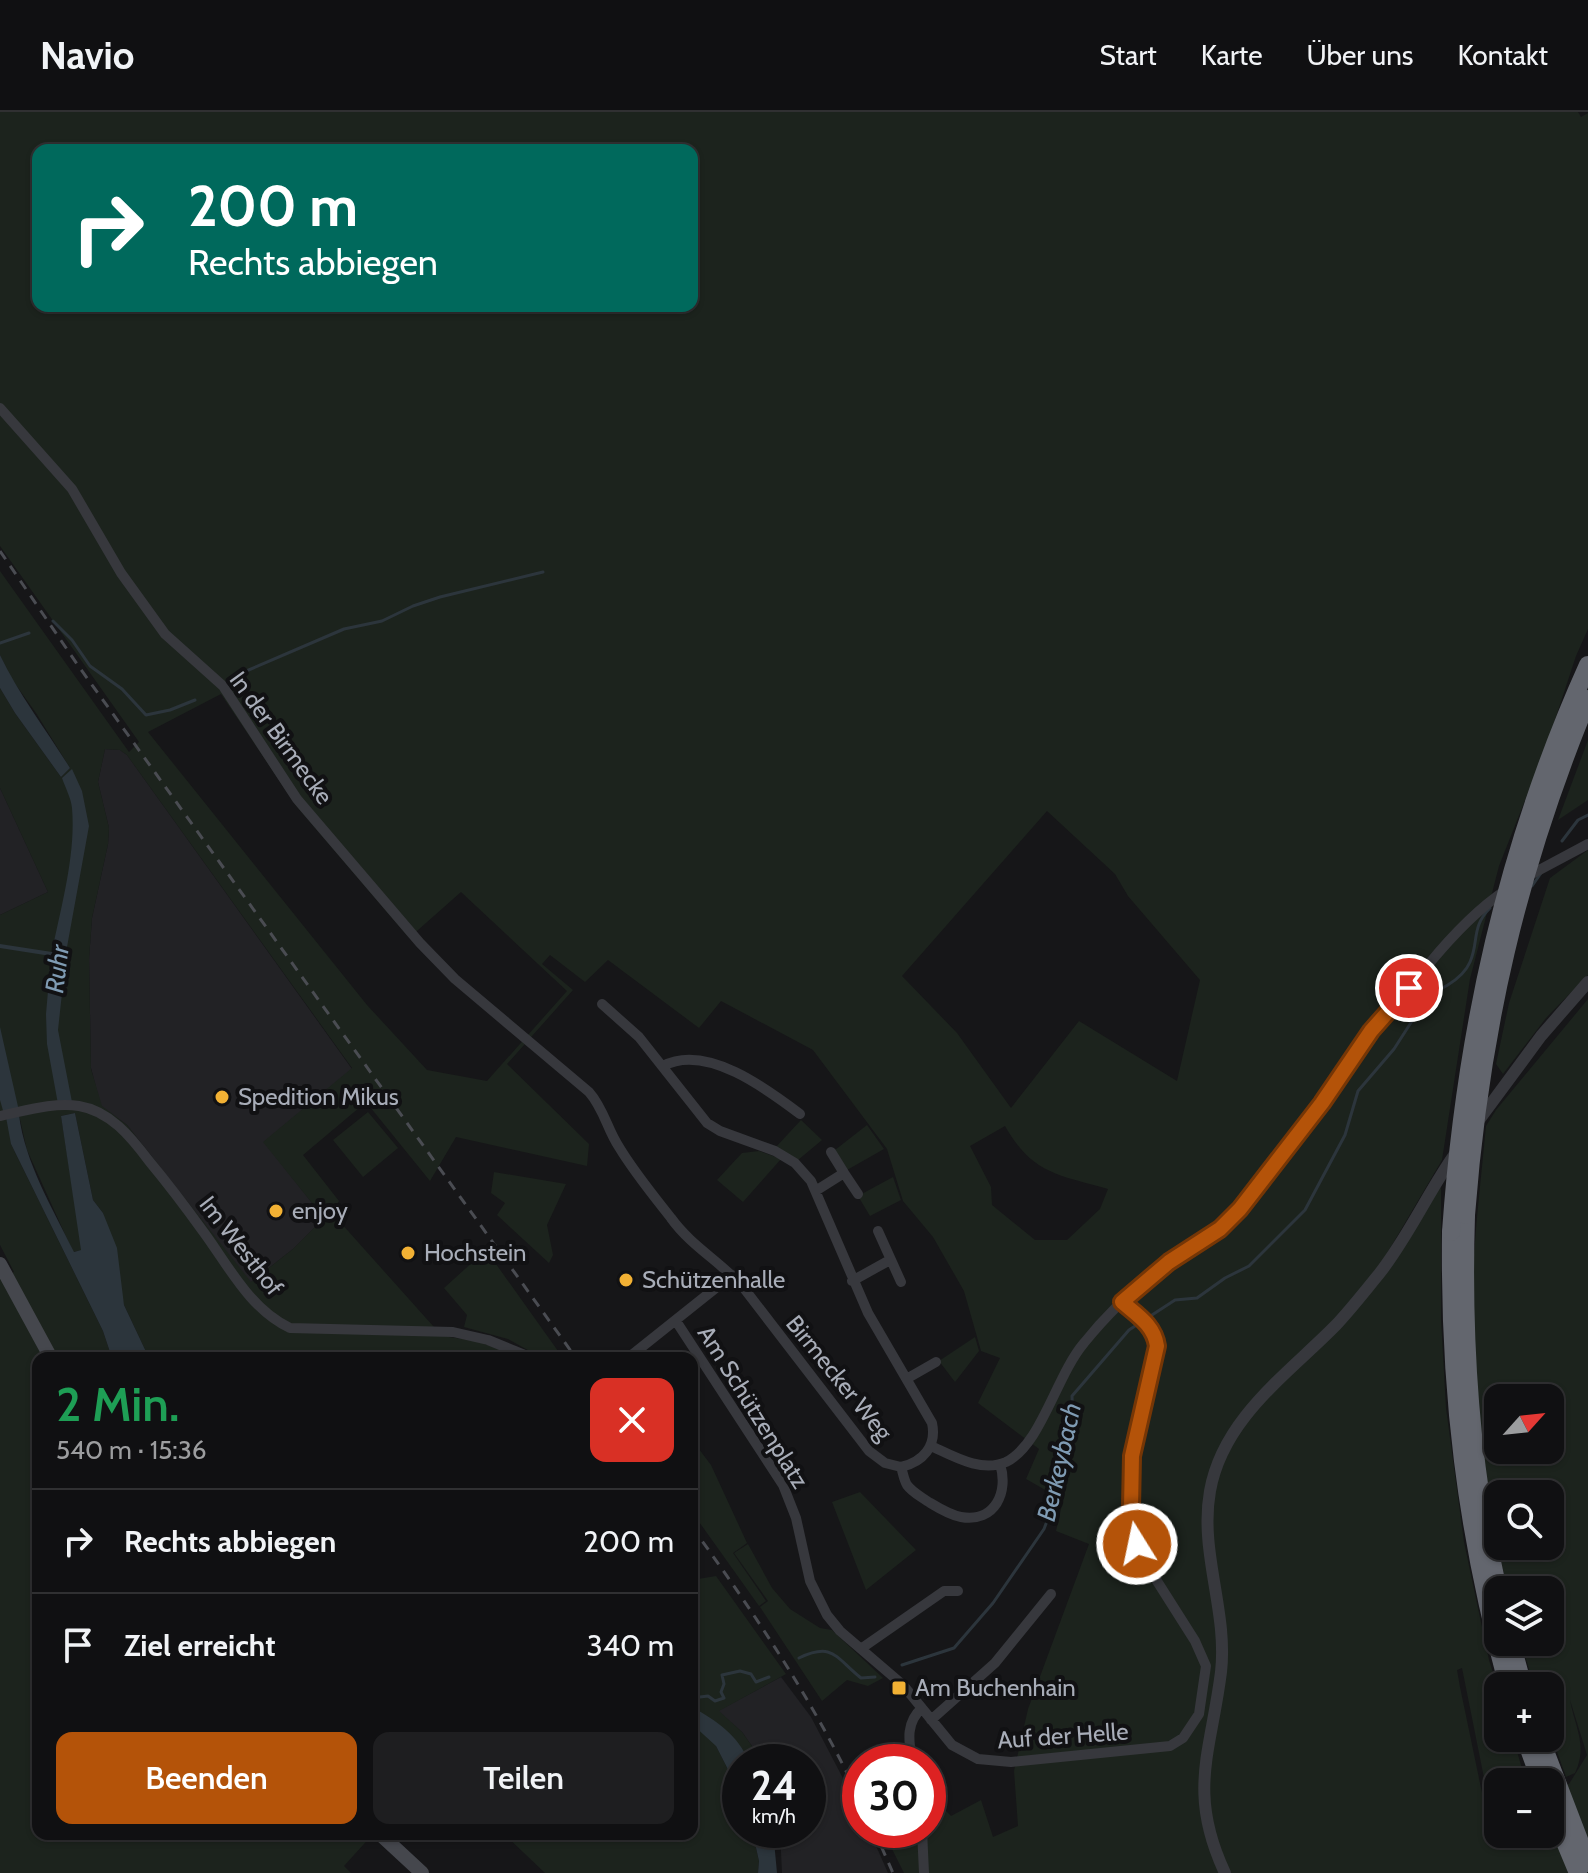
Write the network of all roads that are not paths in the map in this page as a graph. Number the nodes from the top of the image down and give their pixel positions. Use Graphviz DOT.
graph roads {
  1 [pos="0,408"];
  2 [pos="1588,665"];
  3 [pos="1588,699"];
  4 [pos="1588,844"];
  5 [pos="1588,982"];
  6 [pos="602,1004"];
  7 [pos="523,1036"];
  8 [pos="663,1066"];
  9 [pos="800,1114"];
  10 [pos="0,1116"];
  11 [pos="831,1152"];
  12 [pos="844,1173"];
  13 [pos="817,1190"];
  14 [pos="858,1194"];
  15 [pos="878,1231"];
  16 [pos="890,1260"];
  17 [pos="0,1264"];
  18 [pos="732,1275"];
  19 [pos="852,1281"];
  20 [pos="901,1282"];
  21 [pos="1122,1302"];
  22 [pos="676,1321"];
  23 [pos="48,1352"];
  24 [pos="517,1352"];
  25 [pos="636,1352"];
  26 [pos="696,1352"];
  27 [pos="698,1355"];
  28 [pos="936,1362"];
  29 [pos="908,1378"];
  30 [pos="931,1446"];
  31 [pos="1000,1464"];
  32 [pos="901,1467"];
  33 [pos="1495,1576"];
  34 [pos="958,1591"];
  35 [pos="1051,1594"];
  36 [pos="862,1648"];
  37 [pos="1505,1672"];
  38 [pos="922,1708"];
  39 [pos="1199,1714"];
  40 [pos="1212,1719"];
  41 [pos="931,1720"];
  42 [pos="909,1744"];
  43 [pos="1538,1752"];
  44 [pos="386,1840"];
  45 [pos="1564,1840"];
  46 [pos="923,1848"];
  47 [pos="1588,1863"];
  48 [pos="422,1873"];
  49 [pos="924,1873"];
  50 [pos="1225,1873"];
  51 [pos="1578,1873"];
  1 -- 7 [label="street, In der Birmecke"];
  2 -- 37 [label="highway, bridge"];
  3 -- 33 [label="highway, bridge"];
  4 -- 21 [label="street"];
  5 -- 40 [label="street"];
  6 -- 8 [label="street"];
  7 -- 18 [label="street, Birmecker Weg"];
  8 -- 9 [label="street"];
  8 -- 13 [label="street"];
  10 -- 24 [label="street, Im Westhof"];
  11 -- 12 [label="street"];
  12 -- 13 [label="street"];
  12 -- 14 [label="street"];
  13 -- 19 [label="street"];
  15 -- 16 [label="street"];
  16 -- 19 [label="street"];
  16 -- 20 [label="street"];
  17 -- 23 [label="main road"];
  18 -- 22 [label="street, Am Schützenplatz"];
  18 -- 32 [label="street, Birmecker Weg"];
  19 -- 29 [label="street"];
  21 -- 31 [label="street"];
  21 -- 39 [label="street"];
  22 -- 25 [label="street, Am Schützenplatz"];
  22 -- 26 [label="street, Am Schützenplatz"];
  27 -- 36 [label="street, Am Schützenplatz"];
  28 -- 29 [label="street"];
  29 -- 30 [label="street"];
  30 -- 31 [label="street"];
  30 -- 32 [label="street"];
  31 -- 32 [label="street, Birmecker Weg"];
  34 -- 36 [label="street"];
  35 -- 41 [label="street"];
  36 -- 38 [label="street, Am Schützenplatz"];
  38 -- 41 [label="street, Auf der Helle"];
  38 -- 42 [label="street"];
  39 -- 40 [label="street"];
  39 -- 41 [label="street, Auf der Helle"];
  40 -- 50 [label="street"];
  43 -- 47 [label="highway"];
  44 -- 48 [label="main road"];
  45 -- 51 [label="highway"];
  46 -- 49 [label="street"];
}
